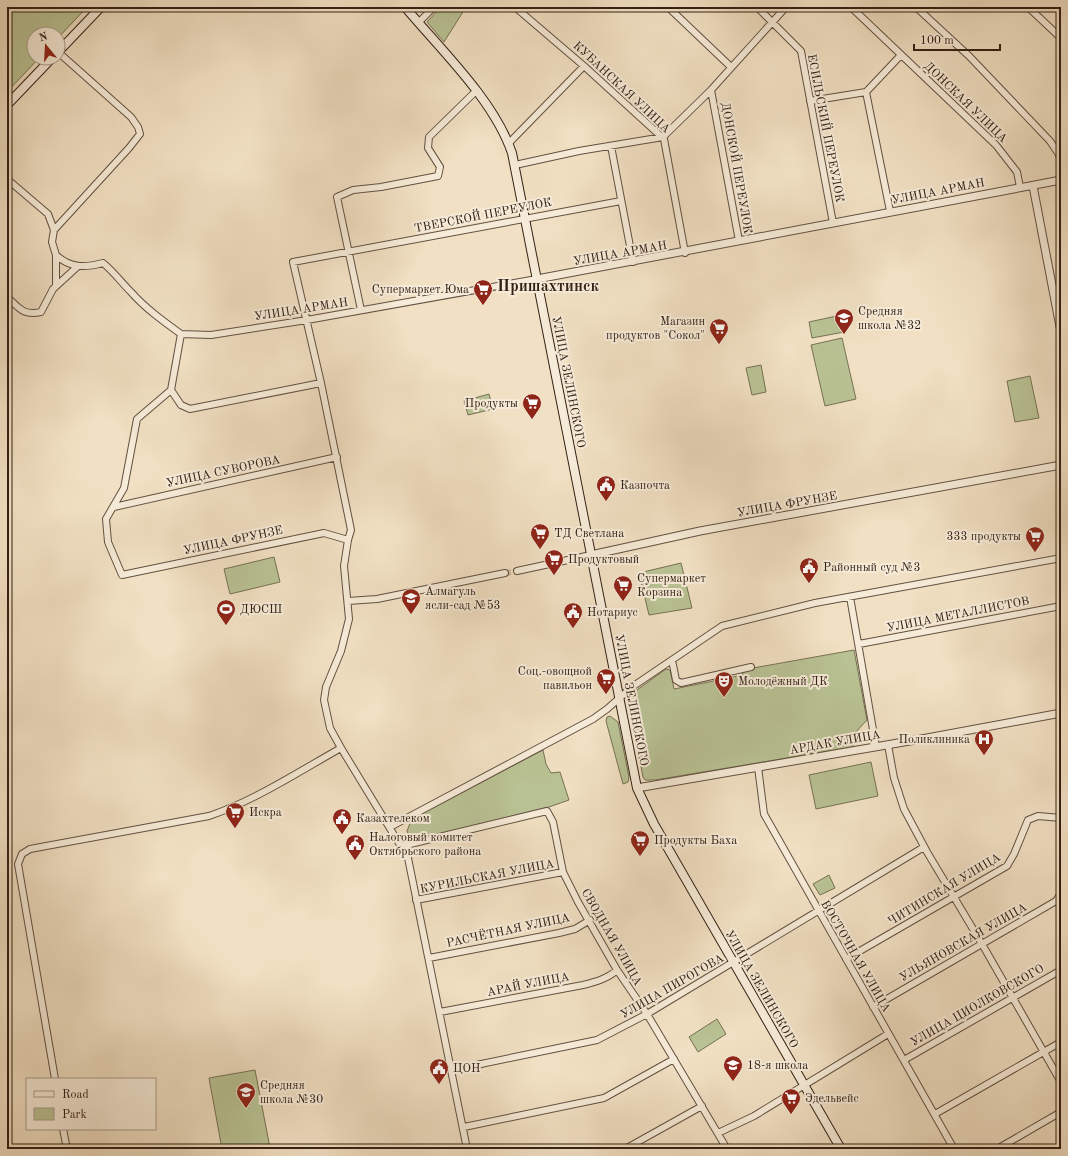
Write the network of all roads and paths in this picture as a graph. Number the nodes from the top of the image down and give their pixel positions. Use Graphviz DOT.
graph roads {
  1 [pos="100,7"];
  2 [pos="405,7"];
  3 [pos="434,7"];
  4 [pos="515,7"];
  5 [pos="668,7"];
  6 [pos="757,7"];
  7 [pos="786,7"];
  8 [pos="850,7"];
  9 [pos="916,7"];
  10 [pos="1028,7"];
  11 [pos="772,22"];
  12 [pos="418,23"];
  13 [pos="1061,38"];
  14 [pos="66,43"];
  15 [pos="901,55"];
  16 [pos="66,59"];
  17 [pos="44,66"];
  18 [pos="584,66"];
  19 [pos="731,67"];
  20 [pos="711,90"];
  21 [pos="476,91"];
  22 [pos="866,92"];
  23 [pos="810,102"];
  24 [pos="7,105"];
  25 [pos="663,138"];
  26 [pos="508,143"];
  27 [pos="611,146"];
  28 [pos="1061,160"];
  29 [pos="515,165"];
  30 [pos="7,179"];
  31 [pos="1061,180"];
  32 [pos="1033,186"];
  33 [pos="1020,187"];
  34 [pos="620,201"];
  35 [pos="890,212"];
  36 [pos="526,218"];
  37 [pos="833,223"];
  38 [pos="54,230"];
  39 [pos="739,242"];
  40 [pos="350,252"];
  41 [pos="684,252"];
  42 [pos="56,255"];
  43 [pos="632,262"];
  44 [pos="77,267"];
  45 [pos="537,279"];
  46 [pos="56,285"];
  47 [pos="7,297"];
  48 [pos="360,310"];
  49 [pos="307,320"];
  50 [pos="1061,332"];
  51 [pos="181,334"];
  52 [pos="321,383"];
  53 [pos="171,390"];
  54 [pos="337,457"];
  55 [pos="1061,465"];
  56 [pos="114,507"];
  57 [pos="348,540"];
  58 [pos="591,555"];
  59 [pos="1061,558"];
  60 [pos="517,571"];
  61 [pos="505,573"];
  62 [pos="850,597"];
  63 [pos="348,601"];
  64 [pos="1061,606"];
  65 [pos="859,644"];
  66 [pos="672,660"];
  67 [pos="751,667"];
  68 [pos="620,697"];
  69 [pos="1061,712"];
  70 [pos="888,745"];
  71 [pos="876,747"];
  72 [pos="341,748"];
  73 [pos="758,767"];
  74 [pos="637,788"];
  75 [pos="1058,818"];
  76 [pos="1061,822"];
  77 [pos="390,827"];
  78 [pos="402,846"];
  79 [pos="924,847"];
  80 [pos="563,872"];
  81 [pos="1061,893"];
  82 [pos="954,896"];
  83 [pos="416,900"];
  84 [pos="818,912"];
  85 [pos="590,920"];
  86 [pos="982,944"];
  87 [pos="430,958"];
  88 [pos="846,959"];
  89 [pos="733,963"];
  90 [pos="617,970"];
  91 [pos="1061,970"];
  92 [pos="1012,998"];
  93 [pos="873,1007"];
  94 [pos="440,1012"];
  95 [pos="647,1014"];
  96 [pos="888,1034"];
  97 [pos="1061,1042"];
  98 [pos="1044,1052"];
  99 [pos="674,1059"];
  100 [pos="904,1060"];
  101 [pos="452,1070"];
  102 [pos="55,1078"];
  103 [pos="1061,1082"];
  104 [pos="805,1086"];
  105 [pos="702,1106"];
  106 [pos="1061,1112"];
  107 [pos="935,1114"];
  108 [pos="464,1127"];
  109 [pos="63,1130"];
  110 [pos="718,1133"];
  111 [pos="67,1149"];
  112 [pos="467,1149"];
  113 [pos="626,1149"];
  114 [pos="727,1149"];
  115 [pos="842,1149"];
  116 [pos="954,1149"];
  117 [pos="997,1149"];
  1 -- 14 [label="main road"];
  2 -- 12 [label="main road, УЛИЦА ЗЕЛИНСКОГО"];
  3 -- 12 [label="street"];
  4 -- 18 [label="street, КУБАНСКАЯ УЛИЦА"];
  5 -- 19 [label="street"];
  6 -- 11 [label="street, ЕСИЛЬСКИЙ ПЕРЕУЛОК"];
  7 -- 11 [label="street, ДОНСКОЙ ПЕРЕУЛОК"];
  8 -- 15 [label="street, ДОНСКАЯ УЛИЦА"];
  9 -- 28 [label="street"];
  10 -- 13 [label="street"];
  11 -- 19 [label="street, ДОНСКОЙ ПЕРЕУЛОК"];
  11 -- 23 [label="street, ЕСИЛЬСКИЙ ПЕРЕУЛОК"];
  12 -- 21 [label="main road, УЛИЦА ЗЕЛИНСКОГО"];
  15 -- 22 [label="street"];
  15 -- 33 [label="street, ДОНСКАЯ УЛИЦА"];
  16 -- 38 [label="street"];
  17 -- 24 [label="main road"];
  18 -- 25 [label="street, КУБАНСКАЯ УЛИЦА"];
  18 -- 26 [label="street"];
  19 -- 20 [label="street, ДОНСКОЙ ПЕРЕУЛОК"];
  20 -- 25 [label="street"];
  20 -- 39 [label="street, ДОНСКОЙ ПЕРЕУЛОК"];
  21 -- 26 [label="main road, УЛИЦА ЗЕЛИНСКОГО"];
  21 -- 40 [label="street"];
  22 -- 23 [label="street"];
  22 -- 35 [label="street"];
  23 -- 37 [label="street, ЕСИЛЬСКИЙ ПЕРЕУЛОК"];
  25 -- 27 [label="street"];
  25 -- 41 [label="street, КУБАНСКАЯ УЛИЦА"];
  26 -- 29 [label="main road, УЛИЦА ЗЕЛИНСКОГО"];
  27 -- 29 [label="street"];
  27 -- 34 [label="street"];
  29 -- 36 [label="main road, УЛИЦА ЗЕЛИНСКОГО"];
  30 -- 38 [label="street"];
  31 -- 32 [label="street, УЛИЦА АРМАН"];
  32 -- 33 [label="street, УЛИЦА АРМАН"];
  32 -- 50 [label="street"];
  33 -- 35 [label="street, УЛИЦА АРМАН"];
  34 -- 36 [label="street, ТВЕРСКОЙ ПЕРЕУЛОК"];
  34 -- 43 [label="street"];
  35 -- 37 [label="street, УЛИЦА АРМАН"];
  36 -- 40 [label="street, ТВЕРСКОЙ ПЕРЕУЛОК"];
  36 -- 45 [label="main road, УЛИЦА ЗЕЛИНСКОГО"];
  37 -- 39 [label="street, УЛИЦА АРМАН"];
  38 -- 42 [label="street"];
  39 -- 41 [label="street, УЛИЦА АРМАН"];
  40 -- 48 [label="street"];
  40 -- 49 [label="street, ТВЕРСКОЙ ПЕРЕУЛОК"];
  41 -- 43 [label="street, УЛИЦА АРМАН"];
  42 -- 44 [label="street"];
  42 -- 46 [label="street"];
  43 -- 45 [label="street, УЛИЦА АРМАН"];
  44 -- 46 [label="street"];
  44 -- 51 [label="street"];
  45 -- 48 [label="street, УЛИЦА АРМАН"];
  45 -- 58 [label="main road, УЛИЦА ЗЕЛИНСКОГО"];
  46 -- 47 [label="street"];
  48 -- 49 [label="street, УЛИЦА АРМАН"];
  49 -- 51 [label="street, УЛИЦА АРМАН"];
  49 -- 52 [label="street"];
  51 -- 53 [label="street"];
  52 -- 53 [label="street"];
  52 -- 54 [label="street"];
  53 -- 56 [label="street"];
  54 -- 56 [label="street, УЛИЦА СУВОРОВА"];
  54 -- 57 [label="street"];
  55 -- 58 [label="street, УЛИЦА ФРУНЗЕ"];
  56 -- 57 [label="street, УЛИЦА ФРУНЗЕ"];
  57 -- 63 [label="street"];
  58 -- 60 [label="street, УЛИЦА ФРУНЗЕ"];
  58 -- 68 [label="main road, УЛИЦА ЗЕЛИНСКОГО"];
  59 -- 62 [label="street"];
  61 -- 63 [label="street"];
  62 -- 65 [label="street"];
  62 -- 66 [label="street"];
  63 -- 72 [label="street"];
  64 -- 65 [label="street, УЛИЦА МЕТАЛЛИСТОВ"];
  65 -- 71 [label="street"];
  66 -- 67 [label="street"];
  66 -- 68 [label="street"];
  68 -- 74 [label="main road, УЛИЦА ЗЕЛИНСКОГО"];
  68 -- 77 [label="street"];
  69 -- 70 [label="street, АРДАК УЛИЦА"];
  70 -- 71 [label="street, АРДАК УЛИЦА"];
  70 -- 79 [label="street"];
  71 -- 73 [label="street, АРДАК УЛИЦА"];
  72 -- 77 [label="street"];
  72 -- 102 [label="street"];
  73 -- 74 [label="street, АРДАК УЛИЦА"];
  73 -- 84 [label="street, ВОСТОЧНАЯ УЛИЦА"];
  74 -- 89 [label="main road, УЛИЦА ЗЕЛИНСКОГО"];
  75 -- 76 [label="street"];
  75 -- 82 [label="street, ЧИТИНСКАЯ УЛИЦА"];
  77 -- 78 [label="street"];
  78 -- 80 [label="street, СВОДНАЯ УЛИЦА"];
  78 -- 83 [label="street"];
  79 -- 82 [label="street"];
  79 -- 84 [label="street, УЛИЦА ПИРОГОВА"];
  80 -- 83 [label="street, КУРИЛЬСКАЯ УЛИЦА"];
  80 -- 85 [label="street, СВОДНАЯ УЛИЦА"];
  81 -- 86 [label="street, УЛЬЯНОВСКАЯ УЛИЦА"];
  82 -- 86 [label="street"];
  82 -- 88 [label="street, ЧИТИНСКАЯ УЛИЦА"];
  83 -- 87 [label="street"];
  84 -- 88 [label="street, ВОСТОЧНАЯ УЛИЦА"];
  84 -- 89 [label="street, УЛИЦА ПИРОГОВА"];
  85 -- 87 [label="street, РАСЧЁТНАЯ УЛИЦА"];
  85 -- 90 [label="street, СВОДНАЯ УЛИЦА"];
  86 -- 92 [label="street"];
  86 -- 93 [label="street, УЛЬЯНОВСКАЯ УЛИЦА"];
  87 -- 94 [label="street"];
  88 -- 93 [label="street, ВОСТОЧНАЯ УЛИЦА"];
  89 -- 95 [label="street, УЛИЦА ПИРОГОВА"];
  89 -- 104 [label="main road, УЛИЦА ЗЕЛИНСКОГО"];
  90 -- 94 [label="street, АРАЙ УЛИЦА"];
  90 -- 95 [label="street, СВОДНАЯ УЛИЦА"];
  91 -- 92 [label="street, УЛИЦА ЦИОЛКОВСКОГО"];
  92 -- 98 [label="street"];
  92 -- 100 [label="street, УЛИЦА ЦИОЛКОВСКОГО"];
  93 -- 96 [label="street, ВОСТОЧНАЯ УЛИЦА"];
  94 -- 101 [label="street"];
  95 -- 99 [label="street, СВОДНАЯ УЛИЦА"];
  95 -- 101 [label="street, УЛИЦА ПИРОГОВА"];
  96 -- 100 [label="street, ВОСТОЧНАЯ УЛИЦА"];
  96 -- 104 [label="street"];
  97 -- 98 [label="street"];
  98 -- 103 [label="street"];
  98 -- 107 [label="street"];
  99 -- 105 [label="street, СВОДНАЯ УЛИЦА"];
  99 -- 108 [label="street"];
  100 -- 107 [label="street, ВОСТОЧНАЯ УЛИЦА"];
  101 -- 108 [label="street"];
  104 -- 110 [label="street"];
  104 -- 115 [label="main road, УЛИЦА ЗЕЛИНСКОГО"];
  105 -- 110 [label="street, СВОДНАЯ УЛИЦА"];
  105 -- 113 [label="street"];
  106 -- 117 [label="street"];
  107 -- 116 [label="street, ВОСТОЧНАЯ УЛИЦА"];
  108 -- 112 [label="street"];
  109 -- 111 [label="street"];
  110 -- 114 [label="street, СВОДНАЯ УЛИЦА"];
}
